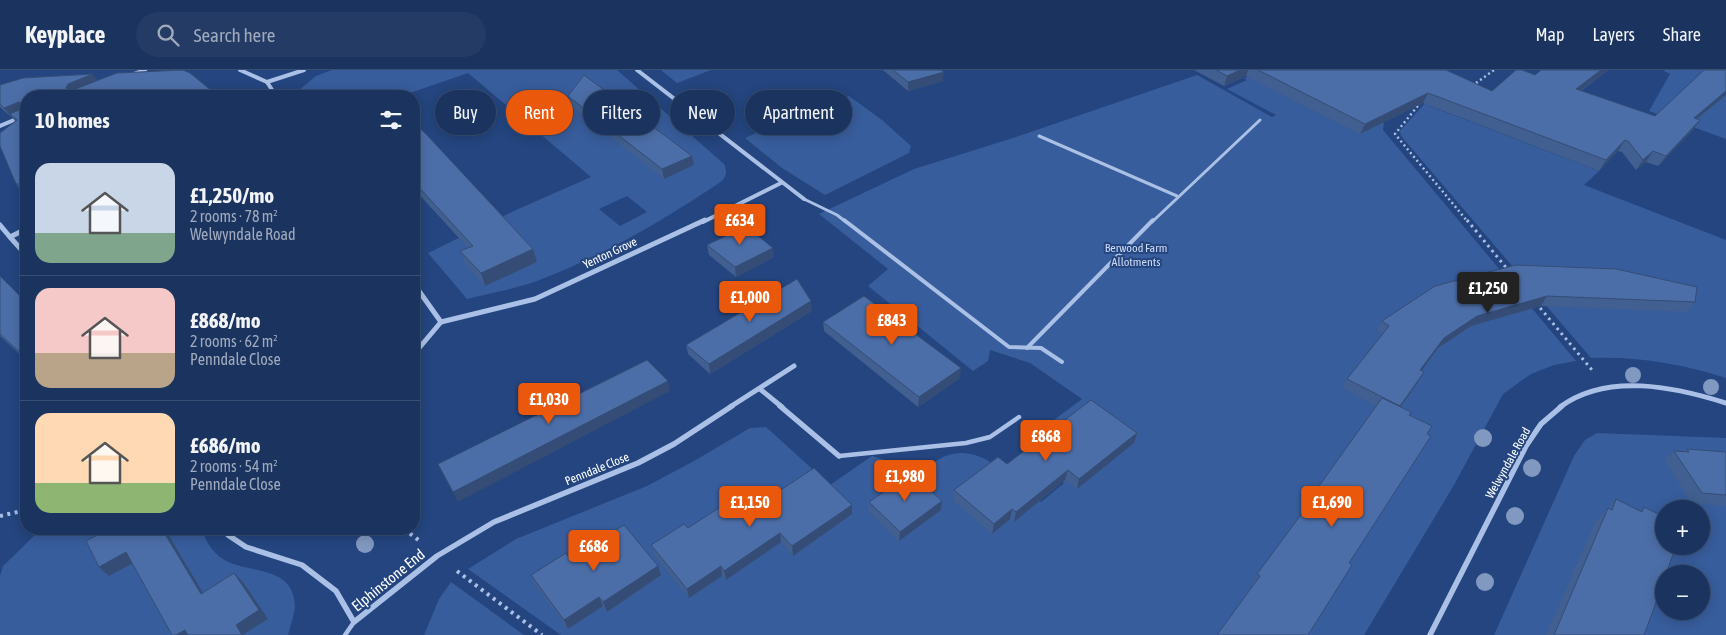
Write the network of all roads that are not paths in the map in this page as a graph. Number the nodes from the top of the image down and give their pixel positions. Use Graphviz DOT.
graph roads {
  1 [pos="145,70"];
  2 [pos="240,70"];
  3 [pos="304,70"];
  4 [pos="638,70"];
  5 [pos="128,76"];
  6 [pos="267,82"];
  7 [pos="272,90"];
  8 [pos="20,118"];
  9 [pos="1260,120"];
  10 [pos="0,126"];
  11 [pos="1040,136"];
  12 [pos="782,183"];
  13 [pos="1177,196"];
  14 [pos="804,199"];
  15 [pos="0,225"];
  16 [pos="20,232"];
  17 [pos="10,237"];
  18 [pos="20,248"];
  19 [pos="420,292"];
  20 [pos="441,322"];
  21 [pos="420,347"];
  22 [pos="1027,348"];
  23 [pos="1062,362"];
  24 [pos="794,366"];
  25 [pos="760,389"];
  26 [pos="1726,403"];
  27 [pos="1019,417"];
  28 [pos="839,456"];
  29 [pos="228,535"];
  30 [pos="437,556"];
  31 [pos="354,622"];
  32 [pos="346,635"];
  33 [pos="1430,635"];
  1 -- 5 [label="street"];
  2 -- 6 [label="street"];
  3 -- 6 [label="street"];
  4 -- 12 [label="street"];
  6 -- 7 [label="street"];
  8 -- 10 [label="street"];
  9 -- 13 [label="lane"];
  11 -- 13 [label="lane"];
  12 -- 14 [label="street"];
  12 -- 20 [label="street, Yenton Grove"];
  13 -- 22 [label="lane"];
  14 -- 22 [label="lane"];
  15 -- 17 [label="street"];
  16 -- 17 [label="street"];
  17 -- 18 [label="street"];
  19 -- 20 [label="street"];
  20 -- 21 [label="street"];
  22 -- 23 [label="lane"];
  24 -- 25 [label="street, Penndale Close"];
  25 -- 28 [label="street"];
  25 -- 30 [label="street, Penndale Close"];
  26 -- 33 [label="street, Welwyndale Road"];
  27 -- 28 [label="lane"];
  29 -- 31 [label="street, Elphinstone End"];
  30 -- 31 [label="street, Elphinstone End"];
  31 -- 32 [label="lane, Elphinstone End"];
}
